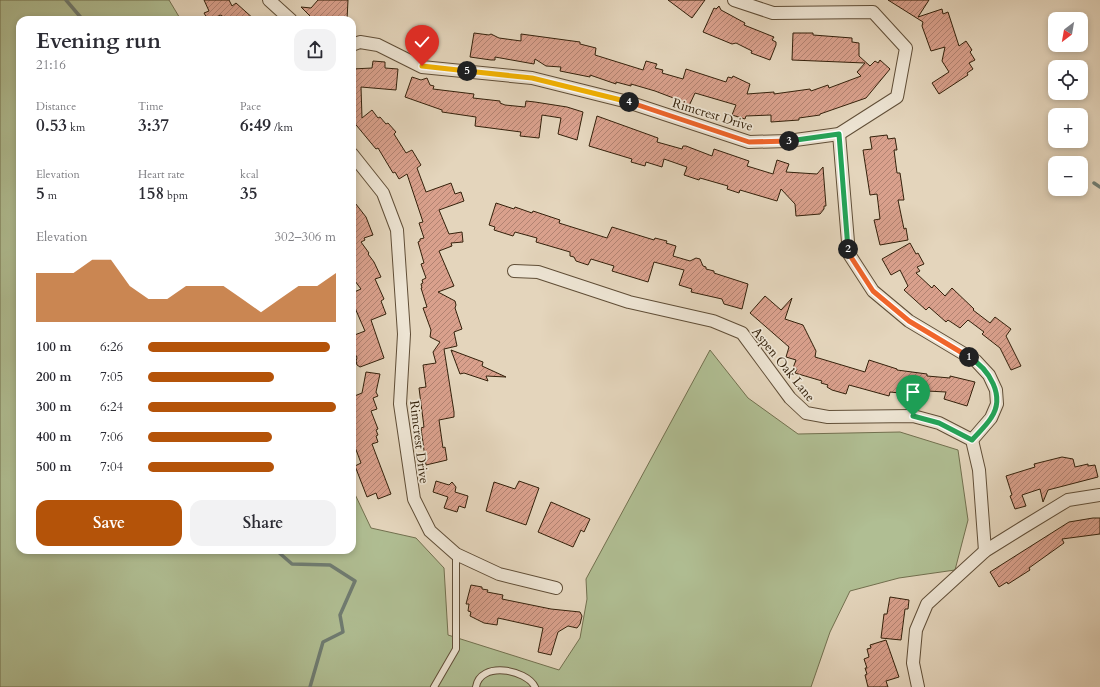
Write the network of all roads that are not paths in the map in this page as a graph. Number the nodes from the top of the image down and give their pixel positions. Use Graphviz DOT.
graph roads {
  1 [pos="269,0"];
  2 [pos="734,0"];
  3 [pos="287,16"];
  4 [pos="356,44"];
  5 [pos="839,134"];
  6 [pos="356,159"];
  7 [pos="514,271"];
  8 [pos="972,440"];
  9 [pos="1100,495"];
  10 [pos="985,551"];
  11 [pos="456,554"];
  12 [pos="556,588"];
  13 [pos="434,687"];
  14 [pos="476,687"];
  15 [pos="535,687"];
  16 [pos="918,687"];
  1 -- 3 [label="street"];
  2 -- 5 [label="street, Rimcrest Drive"];
  4 -- 5 [label="street, Rimcrest Drive"];
  5 -- 8 [label="street"];
  6 -- 11 [label="street, Rimcrest Drive"];
  7 -- 8 [label="street, Aspen Oak Lane"];
  8 -- 10 [label="street"];
  9 -- 10 [label="street"];
  10 -- 16 [label="street"];
  11 -- 12 [label="street, Rimcrest Drive"];
  11 -- 13 [label="lane"];
  14 -- 15 [label="lane"];
}
